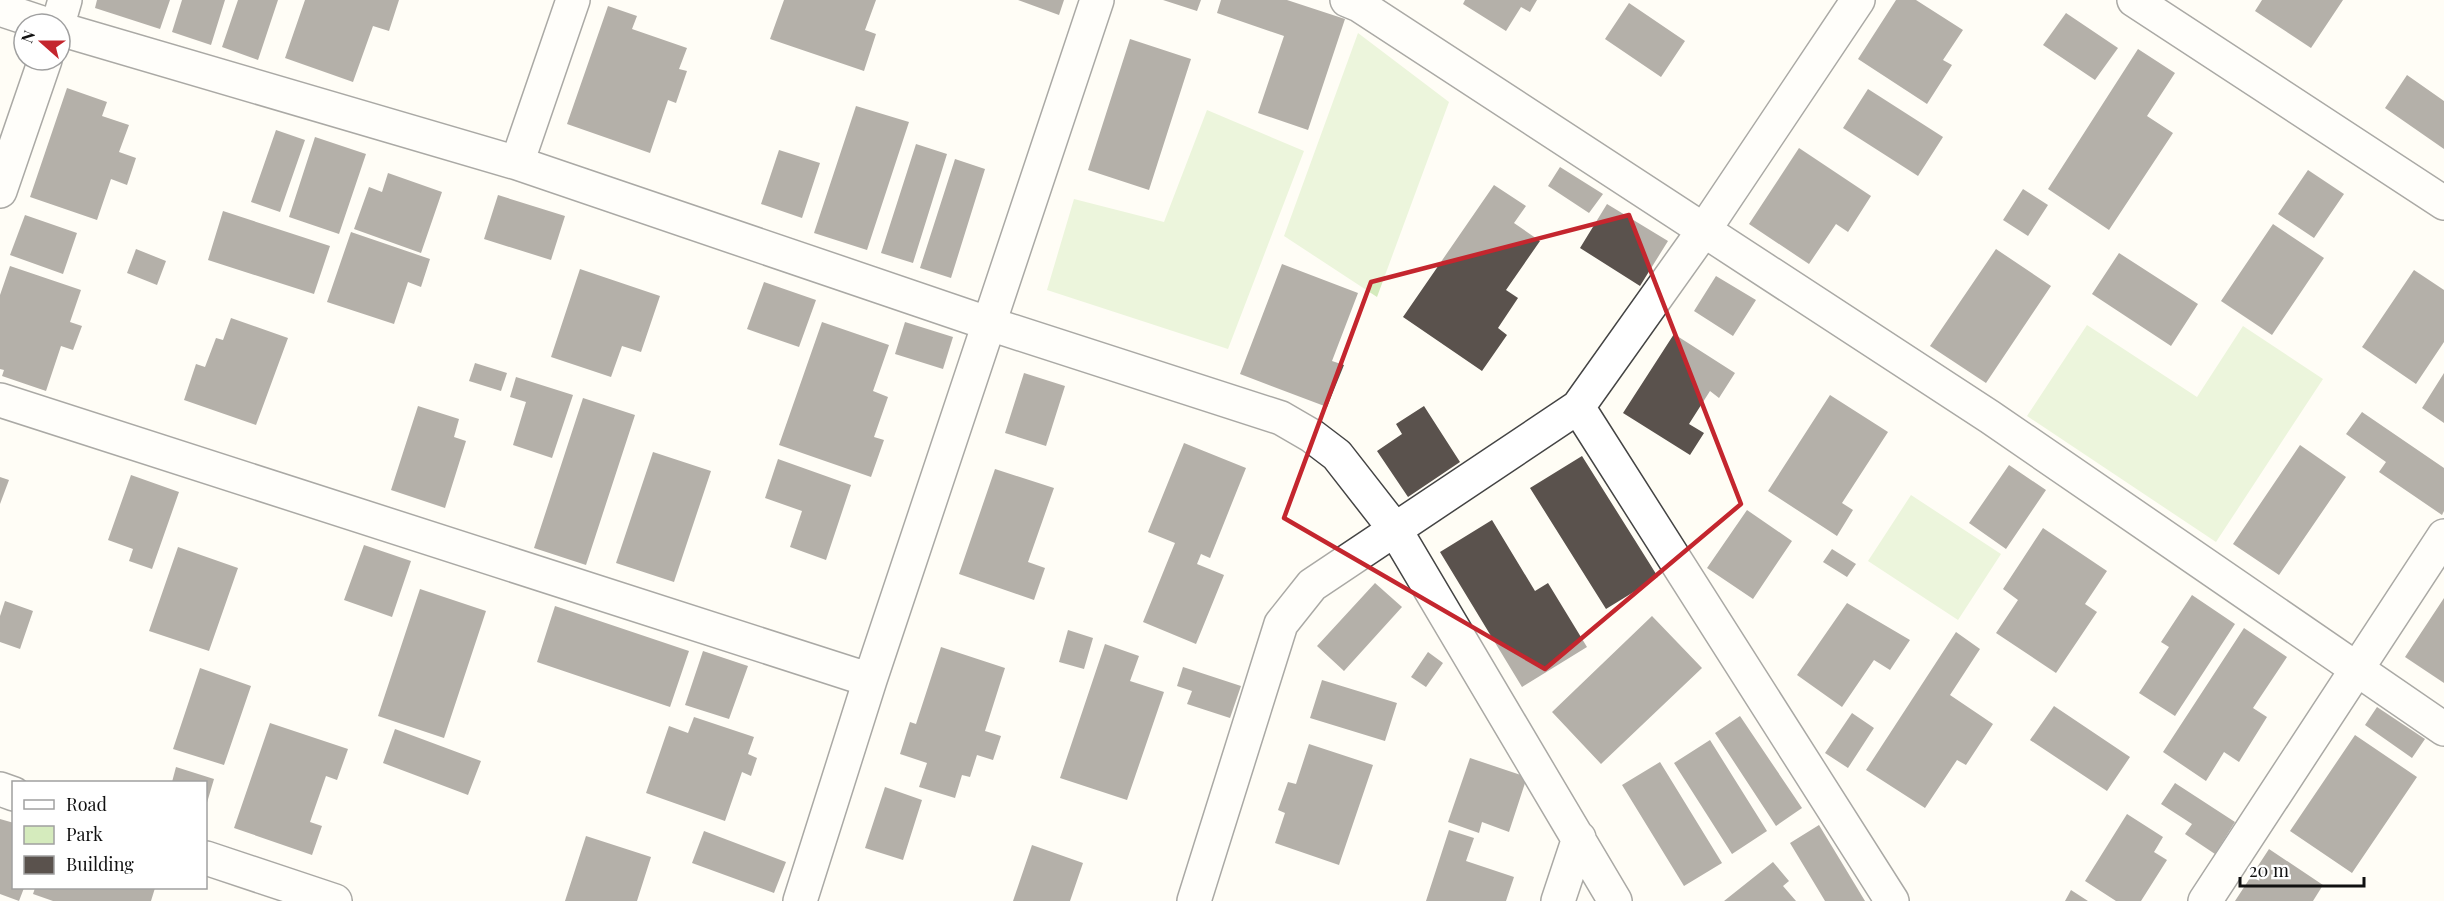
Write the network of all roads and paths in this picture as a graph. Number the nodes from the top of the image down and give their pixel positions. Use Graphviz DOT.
graph roads {
  1 [pos="573,0"];
  2 [pos="1097,0"];
  3 [pos="1347,0"];
  4 [pos="1858,0"];
  5 [pos="2134,0"];
  6 [pos="72,33"];
  7 [pos="41,72"];
  8 [pos="517,163"];
  9 [pos="0,191"];
  10 [pos="2444,203"];
  11 [pos="1704,230"];
  12 [pos="990,324"];
  13 [pos="0,400"];
  14 [pos="1578,407"];
  15 [pos="1394,528"];
  16 [pos="2444,536"];
  17 [pos="2356,671"];
  18 [pos="870,680"];
  19 [pos="2444,729"];
  20 [pos="1579,838"];
  21 [pos="207,858"];
  22 [pos="283,893"];
  23 [pos="335,901"];
  24 [pos="800,901"];
  25 [pos="1194,901"];
  26 [pos="1558,901"];
  27 [pos="1615,901"];
  28 [pos="1892,901"];
  29 [pos="2205,901"];
  1 -- 8 [label="street"];
  2 -- 12 [label="street"];
  3 -- 11 [label="street"];
  4 -- 11 [label="street"];
  5 -- 10 [label="street"];
  6 -- 8 [label="street"];
  7 -- 9 [label="street"];
  8 -- 12 [label="street"];
  11 -- 14 [label="street"];
  11 -- 17 [label="street"];
  12 -- 15 [label="street"];
  12 -- 18 [label="street"];
  13 -- 18 [label="street"];
  14 -- 15 [label="street"];
  14 -- 28 [label="street"];
  15 -- 20 [label="street"];
  15 -- 25 [label="street"];
  16 -- 17 [label="street"];
  17 -- 19 [label="street"];
  17 -- 29 [label="street"];
  18 -- 24 [label="street"];
  20 -- 26 [label="street"];
  20 -- 27 [label="street"];
  21 -- 22 [label="street"];
  22 -- 23 [label="street"];
}
